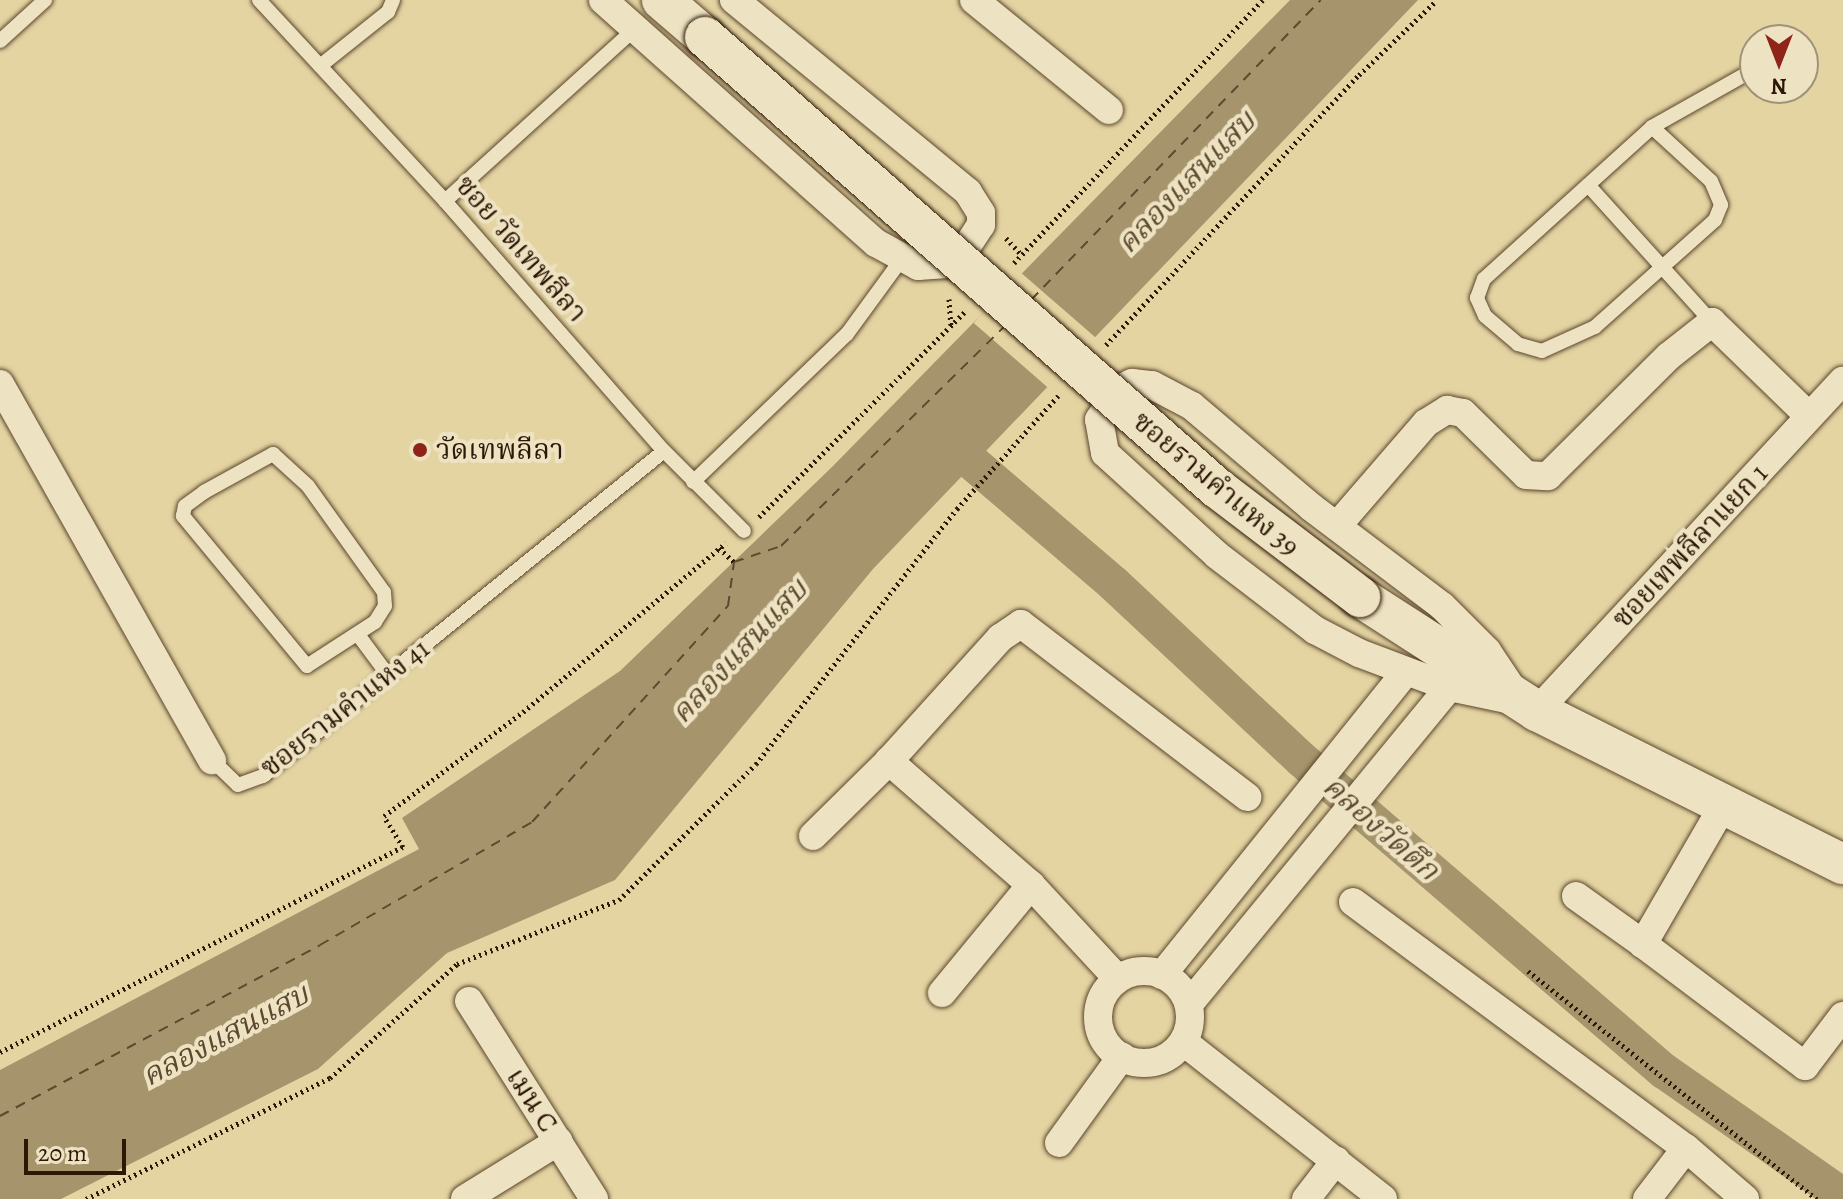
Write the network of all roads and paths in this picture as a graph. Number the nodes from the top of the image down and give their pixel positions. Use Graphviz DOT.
graph roads {
  1 [pos="45,0"];
  2 [pos="259,0"];
  3 [pos="393,0"];
  4 [pos="603,0"];
  5 [pos="662,0"];
  6 [pos="734,0"];
  7 [pos="974,0"];
  8 [pos="1263,0"];
  9 [pos="1437,0"];
  10 [pos="635,29"];
  11 [pos="0,41"];
  12 [pos="320,66"];
  13 [pos="1739,78"];
  14 [pos="1109,110"];
  15 [pos="1652,127"];
  16 [pos="1588,185"];
  17 [pos="445,201"];
  18 [pos="901,260"];
  19 [pos="1012,265"];
  20 [pos="1665,269"];
  21 [pos="971,306"];
  22 [pos="1712,322"];
  23 [pos="1097,355"];
  24 [pos="1843,381"];
  25 [pos="0,384"];
  26 [pos="1065,389"];
  27 [pos="1809,416"];
  28 [pos="664,451"];
  29 [pos="693,482"];
  30 [pos="1337,526"];
  31 [pos="744,531"];
  32 [pos="719,548"];
  33 [pos="734,562"];
  34 [pos="359,636"];
  35 [pos="1405,673"];
  36 [pos="388,675"];
  37 [pos="1449,687"];
  38 [pos="1529,706"];
  39 [pos="212,760"];
  40 [pos="889,761"];
  41 [pos="1247,797"];
  42 [pos="1723,806"];
  43 [pos="1278,829"];
  44 [pos="813,836"];
  45 [pos="1311,857"];
  46 [pos="1843,864"];
  47 [pos="1031,885"];
  48 [pos="1576,896"];
  49 [pos="1353,902"];
  50 [pos="1643,944"];
  51 [pos="1528,971"];
  52 [pos="1162,975"];
  53 [pos="1117,978"];
  54 [pos="942,993"];
  55 [pos="469,1001"];
  56 [pos="1189,1004"];
  57 [pos="1843,1016"];
  58 [pos="1185,1043"];
  59 [pos="0,1052"];
  60 [pos="1122,1056"];
  61 [pos="559,1141"];
  62 [pos="1059,1143"];
  63 [pos="1686,1148"];
  64 [pos="1336,1160"];
  65 [pos="86,1199"];
  66 [pos="465,1199"];
  67 [pos="594,1199"];
  68 [pos="1306,1199"];
  69 [pos="1383,1199"];
  70 [pos="1647,1199"];
  71 [pos="1745,1199"];
  72 [pos="1817,1199"];
  1 -- 11 [label="lane"];
  2 -- 12 [label="lane, ซอย วัดเทพลีลา"];
  3 -- 12 [label="lane"];
  4 -- 10 [label="street"];
  5 -- 38 [label="main road, ซอยรามคำแหง 39, bridge"];
  6 -- 18 [label="street"];
  7 -- 14 [label="street"];
  8 -- 19 [label="path"];
  9 -- 23 [label="path"];
  10 -- 17 [label="lane"];
  10 -- 18 [label="street"];
  12 -- 17 [label="lane, ซอย วัดเทพลีลา"];
  13 -- 15 [label="lane"];
  15 -- 16 [label="lane"];
  15 -- 20 [label="lane"];
  16 -- 20 [label="lane"];
  16 -- 20 [label="lane"];
  17 -- 28 [label="lane, ซอย วัดเทพลีลา"];
  18 -- 29 [label="lane"];
  20 -- 22 [label="lane"];
  21 -- 31 [label="path"];
  22 -- 27 [label="street"];
  22 -- 30 [label="street"];
  24 -- 27 [label="street, ซอยเทพลีลาแยก 1"];
  25 -- 39 [label="street, ซอยรามคำแหง 41"];
  26 -- 65 [label="path"];
  27 -- 38 [label="street, ซอยเทพลีลาแยก 1"];
  28 -- 29 [label="lane, ซอย วัดเทพลีลา"];
  28 -- 36 [label="lane, ซอยรามคำแหง 41"];
  29 -- 31 [label="lane, ซอย วัดเทพลีลา"];
  30 -- 35 [label="street"];
  30 -- 38 [label="street"];
  31 -- 32 [label="path"];
  32 -- 33 [label="path"];
  32 -- 59 [label="path"];
  34 -- 34 [label="lane"];
  34 -- 36 [label="lane"];
  35 -- 37 [label="street"];
  35 -- 43 [label="street"];
  36 -- 39 [label="lane, ซอยรามคำแหง 41"];
  37 -- 38 [label="street"];
  37 -- 45 [label="street"];
  38 -- 42 [label="main road, ซอยรามคำแหง 39"];
  40 -- 41 [label="street"];
  40 -- 44 [label="street"];
  40 -- 47 [label="street"];
  42 -- 46 [label="main road, ซอยรามคำแหง 39"];
  42 -- 50 [label="street"];
  43 -- 45 [label="street"];
  43 -- 52 [label="street"];
  45 -- 56 [label="street"];
  47 -- 53 [label="street"];
  47 -- 54 [label="street"];
  48 -- 50 [label="street"];
  49 -- 63 [label="street"];
  50 -- 57 [label="street"];
  51 -- 72 [label="path"];
  52 -- 53 [label="street"];
  52 -- 56 [label="street"];
  53 -- 60 [label="street"];
  55 -- 61 [label="street, เมน C"];
  56 -- 58 [label="street"];
  58 -- 60 [label="street"];
  58 -- 64 [label="street"];
  60 -- 62 [label="street"];
  61 -- 66 [label="street"];
  61 -- 67 [label="street, เมน C"];
  63 -- 70 [label="street"];
  63 -- 71 [label="street"];
  64 -- 68 [label="street"];
  64 -- 69 [label="street"];
}
